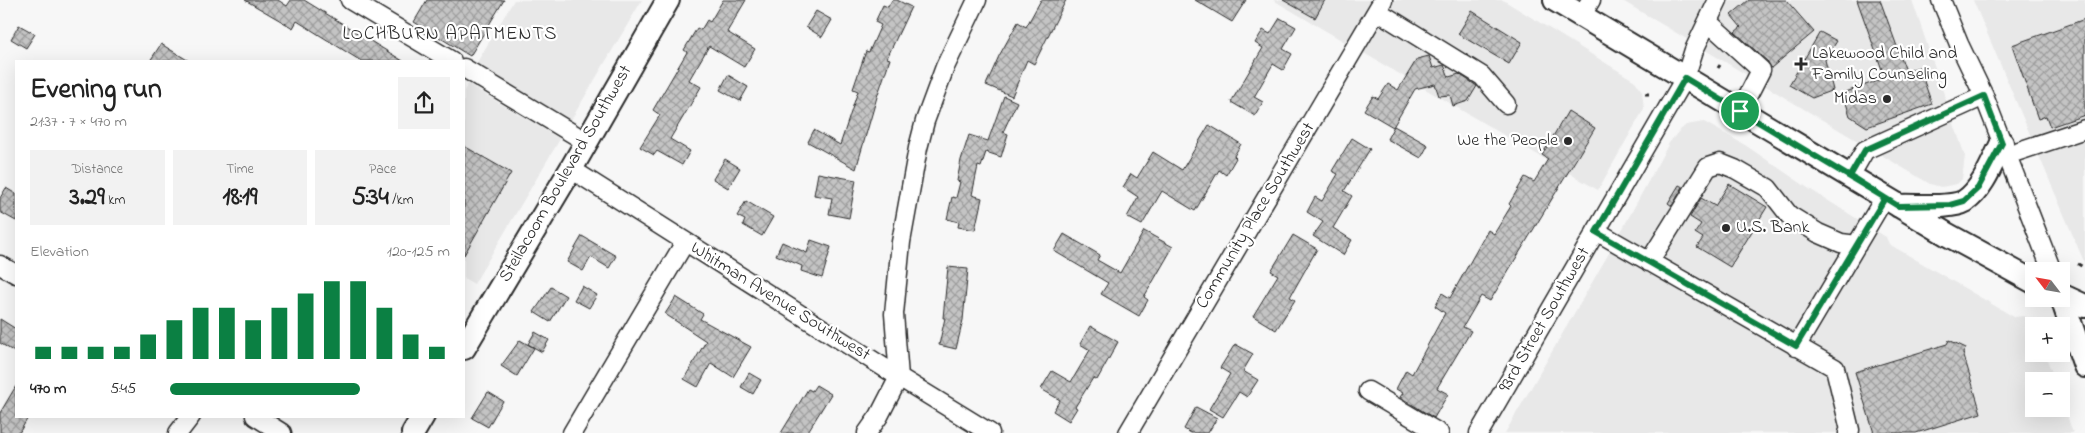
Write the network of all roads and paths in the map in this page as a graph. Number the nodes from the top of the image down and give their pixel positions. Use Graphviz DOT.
graph roads {
  1 [pos="350,0"];
  2 [pos="668,0"];
  3 [pos="977,0"];
  4 [pos="1555,0"];
  5 [pos="1718,0"];
  6 [pos="1941,0"];
  7 [pos="1381,3"];
  8 [pos="1586,8"];
  9 [pos="1708,22"];
  10 [pos="450,60"];
  11 [pos="465,69"];
  12 [pos="1685,78"];
  13 [pos="1984,96"];
  14 [pos="1506,104"];
  15 [pos="1740,111"];
  16 [pos="2085,128"];
  17 [pos="585,140"];
  18 [pos="2005,149"];
  19 [pos="571,169"];
  20 [pos="1850,176"];
  21 [pos="1892,202"];
  22 [pos="1596,232"];
  23 [pos="685,242"];
  24 [pos="1857,245"];
  25 [pos="1649,262"];
  26 [pos="2049,262"];
  27 [pos="0,264"];
  28 [pos="2078,264"];
  29 [pos="2082,267"];
  30 [pos="15,273"];
  31 [pos="2025,278"];
  32 [pos="2070,299"];
  33 [pos="2085,306"];
  34 [pos="2065,308"];
  35 [pos="465,346"];
  36 [pos="1796,346"];
  37 [pos="2085,366"];
  38 [pos="898,377"];
  39 [pos="1368,391"];
  40 [pos="190,418"];
  41 [pos="257,418"];
  42 [pos="422,418"];
  43 [pos="279,432"];
  44 [pos="178,433"];
  45 [pos="413,433"];
  46 [pos="572,433"];
  47 [pos="867,433"];
  48 [pos="990,433"];
  49 [pos="1128,433"];
  50 [pos="1439,433"];
  51 [pos="1479,433"];
  52 [pos="1848,433"];
  1 -- 10 [label="street"];
  2 -- 17 [label="main road, Steilacoom Boulevard Southwest"];
  3 -- 38 [label="street"];
  4 -- 8 [label="main road"];
  5 -- 9 [label="street, 93rd Street Southwest"];
  6 -- 13 [label="street"];
  7 -- 14 [label="street"];
  7 -- 49 [label="street, Community Place Southwest"];
  8 -- 12 [label="main road"];
  9 -- 12 [label="street, 93rd Street Southwest"];
  9 -- 15 [label="street"];
  11 -- 17 [label="street"];
  12 -- 15 [label="main road"];
  12 -- 22 [label="street, 93rd Street Southwest"];
  13 -- 18 [label="street"];
  13 -- 20 [label="street"];
  15 -- 20 [label="main road"];
  16 -- 18 [label="street"];
  17 -- 19 [label="main road, Steilacoom Boulevard Southwest"];
  18 -- 21 [label="main road"];
  18 -- 26 [label="street"];
  19 -- 23 [label="street, Whitman Avenue Southwest"];
  19 -- 35 [label="main road, Steilacoom Boulevard Southwest"];
  20 -- 21 [label="main road"];
  21 -- 24 [label="street"];
  21 -- 31 [label="main road"];
  22 -- 25 [label="street"];
  22 -- 51 [label="street, 93rd Street Southwest"];
  23 -- 38 [label="street, Whitman Avenue Southwest"];
  23 -- 46 [label="street"];
  24 -- 25 [label="street"];
  24 -- 36 [label="street"];
  25 -- 36 [label="street"];
  27 -- 30 [label="street"];
  28 -- 29 [label="path"];
  32 -- 33 [label="main road"];
  34 -- 37 [label="main road"];
  36 -- 52 [label="street"];
  38 -- 47 [label="street"];
  38 -- 48 [label="street, Whitman Avenue Southwest"];
  39 -- 50 [label="street"];
  40 -- 44 [label="street"];
  41 -- 43 [label="street"];
  42 -- 45 [label="main road"];
}
